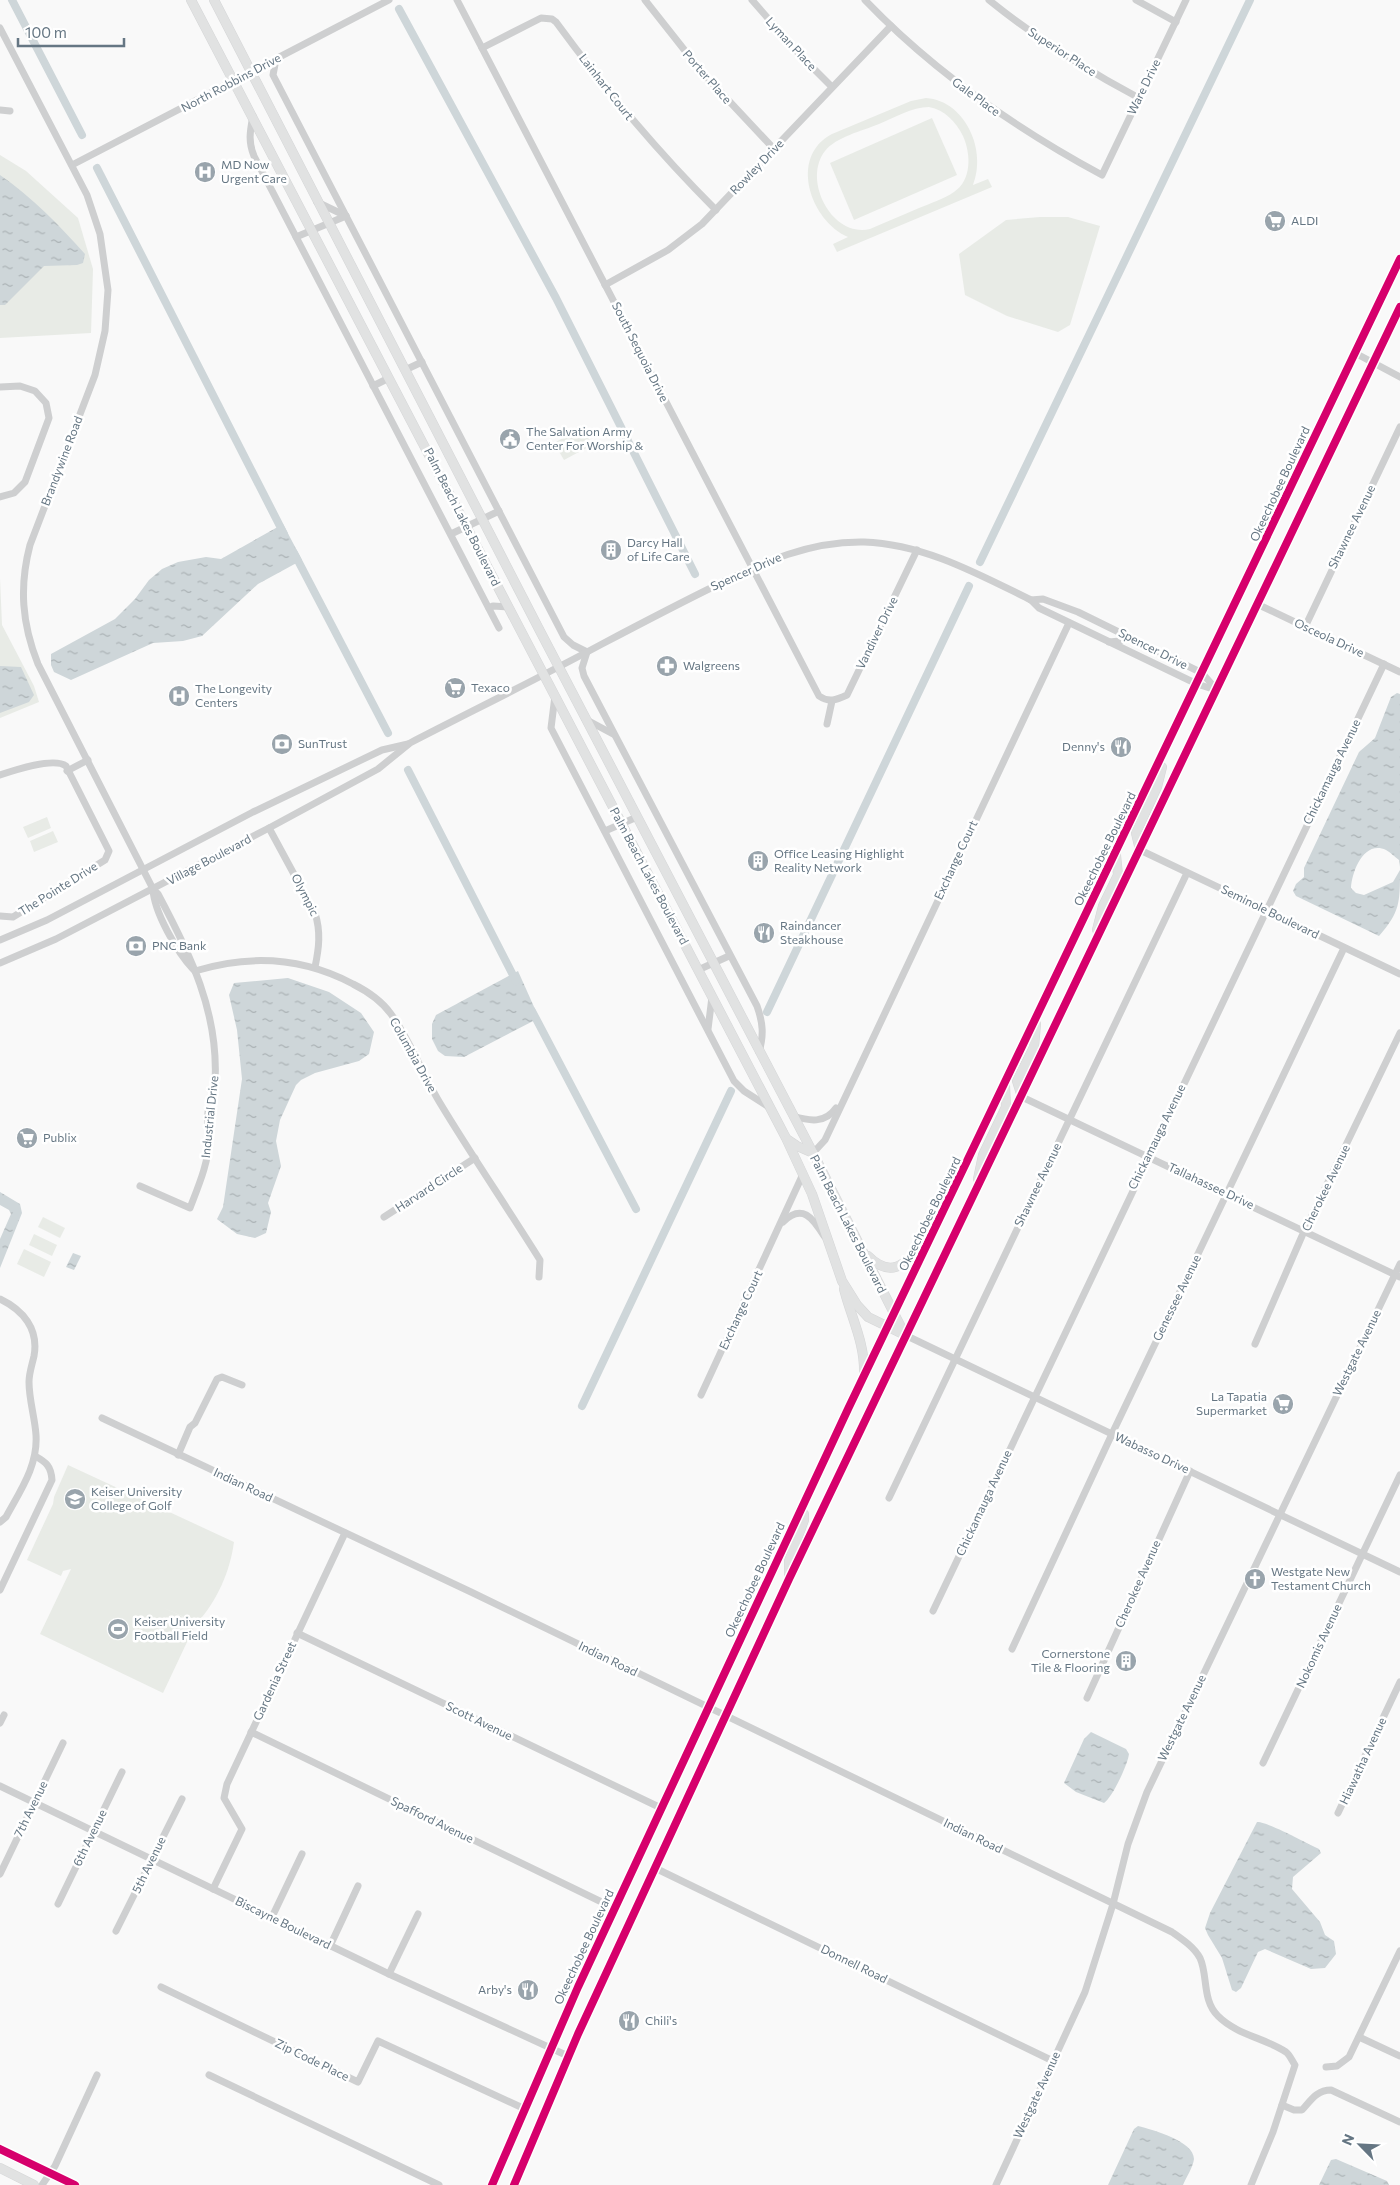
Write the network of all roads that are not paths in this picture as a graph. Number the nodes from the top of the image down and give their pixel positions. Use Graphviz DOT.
graph roads {
  1 [pos="191,0"];
  2 [pos="214,0"];
  3 [pos="389,0"];
  4 [pos="457,0"];
  5 [pos="645,0"];
  6 [pos="752,0"];
  7 [pos="865,0"];
  8 [pos="989,0"];
  9 [pos="1136,0"];
  10 [pos="1186,0"];
  11 [pos="1176,22"];
  12 [pos="891,26"];
  13 [pos="0,29"];
  14 [pos="482,48"];
  15 [pos="276,59"];
  16 [pos="250,73"];
  17 [pos="235,81"];
  18 [pos="832,87"];
  19 [pos="1139,98"];
  20 [pos="0,110"];
  21 [pos="10,111"];
  22 [pos="253,116"];
  23 [pos="774,149"];
  24 [pos="72,165"];
  25 [pos="1102,175"];
  26 [pos="317,202"];
  27 [pos="716,210"];
  28 [pos="346,216"];
  29 [pos="328,223"];
  30 [pos="313,230"];
  31 [pos="296,237"];
  32 [pos="1400,259"];
  33 [pos="605,285"];
  34 [pos="1400,307"];
  35 [pos="1355,353"];
  36 [pos="422,362"];
  37 [pos="1372,363"];
  38 [pos="404,370"];
  39 [pos="1400,377"];
  40 [pos="390,378"];
  41 [pos="374,386"];
  42 [pos="0,387"];
  43 [pos="1400,427"];
  44 [pos="0,497"];
  45 [pos="499,511"];
  46 [pos="482,519"];
  47 [pos="467,526"];
  48 [pos="451,534"];
  49 [pos="917,550"];
  50 [pos="752,568"];
  51 [pos="1031,600"];
  52 [pos="1257,604"];
  53 [pos="509,607"];
  54 [pos="489,608"];
  55 [pos="1069,623"];
  56 [pos="1305,626"];
  57 [pos="499,628"];
  58 [pos="1129,637"];
  59 [pos="1109,642"];
  60 [pos="587,652"];
  61 [pos="1384,664"];
  62 [pos="558,667"];
  63 [pos="1400,672"];
  64 [pos="1202,673"];
  65 [pos="544,674"];
  66 [pos="1197,684"];
  67 [pos="1216,690"];
  68 [pos="555,695"];
  69 [pos="829,701"];
  70 [pos="585,719"];
  71 [pos="827,724"];
  72 [pos="614,734"];
  73 [pos="410,744"];
  74 [pos="1165,752"];
  75 [pos="88,760"];
  76 [pos="67,771"];
  77 [pos="0,775"];
  78 [pos="637,817"];
  79 [pos="622,824"];
  80 [pos="270,828"];
  81 [pos="604,831"];
  82 [pos="1140,850"];
  83 [pos="1116,854"];
  84 [pos="144,869"];
  85 [pos="1187,873"];
  86 [pos="153,889"];
  87 [pos="1266,910"];
  88 [pos="0,916"];
  89 [pos="0,940"];
  90 [pos="1344,948"];
  91 [pos="1092,950"];
  92 [pos="729,956"];
  93 [pos="0,963"];
  94 [pos="713,964"];
  95 [pos="315,967"];
  96 [pos="698,970"];
  97 [pos="196,971"];
  98 [pos="1400,974"];
  99 [pos="712,997"];
  100 [pos="1037,1017"];
  101 [pos="708,1029"];
  102 [pos="1400,1033"];
  103 [pos="759,1052"];
  104 [pos="1005,1084"];
  105 [pos="844,1097"];
  106 [pos="1022,1097"];
  107 [pos="769,1107"];
  108 [pos="792,1115"];
  109 [pos="1070,1119"];
  110 [pos="786,1138"];
  111 [pos="813,1153"];
  112 [pos="1148,1156"];
  113 [pos="475,1158"];
  114 [pos="803,1174"];
  115 [pos="140,1186"];
  116 [pos="974,1194"];
  117 [pos="1226,1194"];
  118 [pos="384,1217"];
  119 [pos="781,1224"];
  120 [pos="1305,1231"];
  121 [pos="930,1239"];
  122 [pos="829,1243"];
  123 [pos="864,1253"];
  124 [pos="1400,1264"];
  125 [pos="1397,1276"];
  126 [pos="539,1277"];
  127 [pos="842,1281"];
  128 [pos="0,1298"];
  129 [pos="894,1315"];
  130 [pos="888,1327"];
  131 [pos="905,1335"];
  132 [pos="1254,1344"];
  133 [pos="955,1359"];
  134 [pos="864,1376"];
  135 [pos="242,1386"];
  136 [pos="702,1394"];
  137 [pos="1034,1397"];
  138 [pos="102,1418"];
  139 [pos="1112,1434"];
  140 [pos="178,1455"];
  141 [pos="35,1456"];
  142 [pos="1190,1471"];
  143 [pos="1400,1475"];
  144 [pos="889,1498"];
  145 [pos="800,1511"];
  146 [pos="1280,1514"];
  147 [pos="0,1522"];
  148 [pos="345,1533"];
  149 [pos="1363,1554"];
  150 [pos="1400,1572"];
  151 [pos="789,1579"];
  152 [pos="0,1590"];
  153 [pos="933,1611"];
  154 [pos="297,1633"];
  155 [pos="1012,1649"];
  156 [pos="1400,1682"];
  157 [pos="1087,1698"];
  158 [pos="708,1708"];
  159 [pos="4,1715"];
  160 [pos="726,1716"];
  161 [pos="0,1723"];
  162 [pos="251,1732"];
  163 [pos="63,1743"];
  164 [pos="1263,1763"];
  165 [pos="122,1772"];
  166 [pos="0,1786"];
  167 [pos="182,1799"];
  168 [pos="34,1802"];
  169 [pos="661,1808"];
  170 [pos="1338,1813"];
  171 [pos="92,1831"];
  172 [pos="302,1854"];
  173 [pos="151,1859"];
  174 [pos="655,1868"];
  175 [pos="0,1874"];
  176 [pos="358,1886"];
  177 [pos="213,1889"];
  178 [pos="58,1904"];
  179 [pos="1113,1904"];
  180 [pos="614,1908"];
  181 [pos="418,1914"];
  182 [pos="272,1917"];
  183 [pos="116,1931"];
  184 [pos="330,1946"];
  185 [pos="1400,1951"];
  186 [pos="389,1974"];
  187 [pos="161,1987"];
  188 [pos="1359,2037"];
  189 [pos="550,2048"];
  190 [pos="568,2056"];
  191 [pos="1400,2056"];
  192 [pos="1053,2061"];
  193 [pos="1326,2067"];
  194 [pos="209,2075"];
  195 [pos="97,2076"];
  196 [pos="1282,2105"];
  197 [pos="525,2109"];
  198 [pos="1400,2122"];
  199 [pos="0,2149"];
  200 [pos="0,2168"];
  201 [pos="50,2173"];
  202 [pos="34,2185"];
  203 [pos="42,2185"];
  204 [pos="76,2185"];
  205 [pos="439,2185"];
  206 [pos="492,2185"];
  207 [pos="514,2185"];
  208 [pos="996,2185"];
  209 [pos="1251,2185"];
  1 -- 17 [label="main road, Palm Beach Lakes Boulevard"];
  2 -- 16 [label="main road, Palm Beach Lakes Boulevard"];
  3 -- 15 [label="street, North Robbins Drive"];
  4 -- 14 [label="street, South Sequoia Drive"];
  5 -- 23 [label="street, Porter Place"];
  6 -- 18 [label="street, Lyman Place"];
  7 -- 12 [label="street, Gale Place"];
  8 -- 19 [label="street, Superior Place"];
  9 -- 11 [label="street"];
  10 -- 11 [label="street, Ware Drive"];
  11 -- 19 [label="street, Ware Drive"];
  12 -- 18 [label="street, Rowley Drive"];
  12 -- 25 [label="street, Gale Place"];
  13 -- 24 [label="street, Brandywine Road"];
  14 -- 27 [label="street, Lainhart Court"];
  14 -- 33 [label="street, South Sequoia Drive"];
  15 -- 16 [label="street, North Robbins Drive"];
  15 -- 28 [label="street"];
  16 -- 17 [label="street, North Robbins Drive"];
  16 -- 26 [label="main road, Palm Beach Lakes Boulevard"];
  17 -- 22 [label="main road, Palm Beach Lakes Boulevard"];
  17 -- 24 [label="street, North Robbins Drive"];
  18 -- 23 [label="street, Rowley Drive"];
  19 -- 25 [label="street, Ware Drive"];
  20 -- 21 [label="street"];
  22 -- 30 [label="main road, Palm Beach Lakes Boulevard"];
  22 -- 31 [label="street"];
  23 -- 27 [label="street, Rowley Drive"];
  24 -- 75 [label="street, Brandywine Road"];
  26 -- 28 [label="street"];
  26 -- 29 [label="main road, Palm Beach Lakes Boulevard"];
  27 -- 33 [label="street, Rowley Drive"];
  28 -- 29 [label="street"];
  28 -- 36 [label="street"];
  29 -- 30 [label="street"];
  29 -- 38 [label="main road, Palm Beach Lakes Boulevard"];
  30 -- 31 [label="street"];
  30 -- 40 [label="main road, Palm Beach Lakes Boulevard"];
  31 -- 41 [label="street"];
  32 -- 35 [label="main road, Okeechobee Boulevard"];
  33 -- 50 [label="street, South Sequoia Drive"];
  34 -- 37 [label="main road"];
  35 -- 37 [label="street"];
  35 -- 64 [label="main road, Okeechobee Boulevard"];
  36 -- 38 [label="street"];
  36 -- 45 [label="street"];
  37 -- 39 [label="street"];
  37 -- 52 [label="main road"];
  38 -- 46 [label="main road, Palm Beach Lakes Boulevard"];
  40 -- 41 [label="street"];
  40 -- 47 [label="main road, Palm Beach Lakes Boulevard"];
  41 -- 48 [label="street"];
  42 -- 44 [label="street"];
  43 -- 56 [label="street, Shawnee Avenue"];
  45 -- 46 [label="street"];
  45 -- 60 [label="street"];
  46 -- 47 [label="street"];
  46 -- 62 [label="main road, Palm Beach Lakes Boulevard"];
  47 -- 48 [label="street"];
  47 -- 53 [label="main road, Palm Beach Lakes Boulevard"];
  48 -- 54 [label="street"];
  49 -- 50 [label="street, Spencer Drive"];
  49 -- 51 [label="street, Spencer Drive"];
  49 -- 69 [label="street, Vandiver Drive"];
  50 -- 60 [label="street, Spencer Drive"];
  50 -- 69 [label="street, South Sequoia Drive"];
  51 -- 55 [label="street, Spencer Drive"];
  51 -- 58 [label="street, Spencer Drive"];
  52 -- 56 [label="street, Osceola Drive"];
  52 -- 67 [label="main road"];
  53 -- 54 [label="street"];
  53 -- 65 [label="main road, Palm Beach Lakes Boulevard"];
  54 -- 57 [label="street"];
  55 -- 59 [label="street, Spencer Drive"];
  55 -- 105 [label="street, Exchange Court"];
  56 -- 61 [label="street, Osceola Drive"];
  58 -- 59 [label="street"];
  58 -- 64 [label="street, Spencer Drive"];
  59 -- 66 [label="street, Spencer Drive"];
  60 -- 62 [label="street, Spencer Drive"];
  60 -- 72 [label="street"];
  61 -- 63 [label="street, Osceola Drive"];
  61 -- 87 [label="street, Chickamauga Avenue"];
  62 -- 65 [label="street, Village Boulevard"];
  62 -- 70 [label="main road, Palm Beach Lakes Boulevard"];
  64 -- 66 [label="main road, Okeechobee Boulevard"];
  64 -- 67 [label="street, Spencer Drive"];
  65 -- 68 [label="main road, Palm Beach Lakes Boulevard"];
  65 -- 73 [label="street, Village Boulevard"];
  66 -- 67 [label="street, Spencer Drive"];
  66 -- 74 [label="main road, Okeechobee Boulevard"];
  67 -- 82 [label="main road"];
  68 -- 79 [label="main road, Palm Beach Lakes Boulevard"];
  68 -- 81 [label="street"];
  69 -- 71 [label="street"];
  70 -- 72 [label="street"];
  70 -- 78 [label="main road, Palm Beach Lakes Boulevard"];
  72 -- 92 [label="street"];
  73 -- 80 [label="street, Village Boulevard"];
  73 -- 84 [label="street, Village Boulevard"];
  74 -- 82 [label="main road"];
  74 -- 83 [label="main road, Okeechobee Boulevard"];
  75 -- 76 [label="street"];
  75 -- 84 [label="street, Brandywine Road"];
  76 -- 77 [label="street"];
  76 -- 88 [label="street, The Pointe Drive"];
  78 -- 79 [label="street"];
  78 -- 94 [label="main road, Palm Beach Lakes Boulevard"];
  79 -- 81 [label="street"];
  79 -- 96 [label="main road, Palm Beach Lakes Boulevard"];
  80 -- 86 [label="street, Village Boulevard"];
  80 -- 95 [label="street, Olympic"];
  81 -- 101 [label="street"];
  82 -- 85 [label="street, Seminole Boulevard"];
  82 -- 91 [label="main road"];
  83 -- 91 [label="main road"];
  83 -- 100 [label="main road, Okeechobee Boulevard"];
  84 -- 86 [label="street, Brandywine Road"];
  84 -- 89 [label="street, Village Boulevard"];
  85 -- 87 [label="street, Seminole Boulevard"];
  85 -- 109 [label="street, Shawnee Avenue"];
  86 -- 93 [label="street, Village Boulevard"];
  86 -- 97 [label="street, Industrial Drive"];
  87 -- 90 [label="street, Seminole Boulevard"];
  87 -- 112 [label="street, Chickamauga Avenue"];
  90 -- 98 [label="street, Seminole Boulevard"];
  90 -- 117 [label="street, Genessee Avenue"];
  91 -- 106 [label="main road"];
  92 -- 94 [label="street"];
  92 -- 103 [label="street"];
  94 -- 96 [label="street"];
  94 -- 103 [label="main road, Palm Beach Lakes Boulevard"];
  95 -- 97 [label="street, Columbia Drive"];
  95 -- 113 [label="street, Columbia Drive"];
  96 -- 99 [label="main road, Palm Beach Lakes Boulevard"];
  97 -- 115 [label="street, Industrial Drive"];
  99 -- 101 [label="street"];
  99 -- 107 [label="main road, Palm Beach Lakes Boulevard"];
  100 -- 104 [label="main road, Okeechobee Boulevard"];
  100 -- 106 [label="main road"];
  101 -- 107 [label="street"];
  102 -- 120 [label="street, Cherokee Avenue"];
  103 -- 108 [label="main road, Palm Beach Lakes Boulevard"];
  104 -- 116 [label="main road"];
  104 -- 121 [label="main road, Okeechobee Boulevard"];
  105 -- 108 [label="street, Exchange Court"];
  105 -- 111 [label="street, Exchange Court"];
  106 -- 109 [label="street, Tallahassee Drive"];
  106 -- 116 [label="main road"];
  107 -- 110 [label="main road, Palm Beach Lakes Boulevard"];
  108 -- 111 [label="main road, Palm Beach Lakes Boulevard"];
  109 -- 112 [label="street, Tallahassee Drive"];
  109 -- 133 [label="street, Shawnee Avenue"];
  110 -- 111 [label="main road"];
  110 -- 114 [label="main road, Palm Beach Lakes Boulevard"];
  111 -- 123 [label="main road, Palm Beach Lakes Boulevard"];
  112 -- 117 [label="street, Tallahassee Drive"];
  112 -- 137 [label="street, Chickamauga Avenue"];
  113 -- 118 [label="street, Harvard Circle"];
  113 -- 126 [label="street, Columbia Drive"];
  114 -- 119 [label="street, Exchange Court"];
  114 -- 122 [label="main road, Palm Beach Lakes Boulevard"];
  116 -- 131 [label="main road"];
  117 -- 120 [label="street, Tallahassee Drive"];
  117 -- 139 [label="street, Genessee Avenue"];
  119 -- 122 [label="street"];
  119 -- 136 [label="street, Exchange Court"];
  120 -- 125 [label="street, Tallahassee Drive"];
  120 -- 132 [label="street, Cherokee Avenue"];
  121 -- 123 [label="main road"];
  121 -- 129 [label="main road, Okeechobee Boulevard"];
  122 -- 127 [label="main road, Palm Beach Lakes Boulevard"];
  123 -- 129 [label="main road, Palm Beach Lakes Boulevard"];
  124 -- 125 [label="street, Westgate Avenue"];
  125 -- 146 [label="street, Westgate Avenue"];
  127 -- 130 [label="main road, Palm Beach Lakes Boulevard"];
  127 -- 134 [label="main road"];
  128 -- 141 [label="street"];
  129 -- 130 [label="main road, Okeechobee Boulevard"];
  129 -- 131 [label="main road, Palm Beach Lakes Boulevard"];
  130 -- 131 [label="main road, Palm Beach Lakes Boulevard"];
  130 -- 134 [label="main road, Okeechobee Boulevard"];
  131 -- 133 [label="street, Wabasso Drive"];
  131 -- 151 [label="main road"];
  133 -- 137 [label="street, Wabasso Drive"];
  133 -- 144 [label="street, Shawnee Avenue"];
  134 -- 145 [label="main road, Okeechobee Boulevard"];
  135 -- 140 [label="street"];
  137 -- 139 [label="street, Wabasso Drive"];
  137 -- 153 [label="street, Chickamauga Avenue"];
  138 -- 140 [label="street, Indian Road"];
  139 -- 142 [label="street, Wabasso Drive"];
  139 -- 155 [label="street, Genessee Avenue"];
  140 -- 148 [label="street, Indian Road"];
  141 -- 147 [label="street"];
  141 -- 152 [label="street"];
  142 -- 146 [label="street, Wabasso Drive"];
  142 -- 157 [label="street, Cherokee Avenue"];
  143 -- 149 [label="street, Nokomis Avenue"];
  145 -- 151 [label="main road"];
  145 -- 158 [label="main road, Okeechobee Boulevard"];
  146 -- 149 [label="street, Wabasso Drive"];
  146 -- 179 [label="street, Westgate Avenue"];
  148 -- 154 [label="street, Gardenia Street"];
  148 -- 158 [label="street, Indian Road"];
  149 -- 150 [label="street, Wabasso Drive"];
  149 -- 164 [label="street, Nokomis Avenue"];
  151 -- 160 [label="main road"];
  154 -- 162 [label="street, Gardenia Street"];
  154 -- 169 [label="street, Scott Avenue"];
  156 -- 170 [label="street, Hiawatha Avenue"];
  158 -- 160 [label="street, Indian Road"];
  158 -- 169 [label="main road, Okeechobee Boulevard"];
  159 -- 161 [label="street"];
  160 -- 174 [label="main road"];
  160 -- 179 [label="street, Indian Road"];
  162 -- 177 [label="street, Gardenia Street"];
  162 -- 180 [label="street, Spafford Avenue"];
  163 -- 168 [label="street, 7th Avenue"];
  165 -- 171 [label="street, 6th Avenue"];
  166 -- 168 [label="street, Biscayne Boulevard"];
  167 -- 173 [label="street, 5th Avenue"];
  168 -- 171 [label="street, Biscayne Boulevard"];
  168 -- 175 [label="street, 7th Avenue"];
  169 -- 180 [label="main road, Okeechobee Boulevard"];
  171 -- 173 [label="street, Biscayne Boulevard"];
  171 -- 178 [label="street, 6th Avenue"];
  172 -- 182 [label="street"];
  173 -- 177 [label="street, Biscayne Boulevard"];
  173 -- 183 [label="street, 5th Avenue"];
  174 -- 190 [label="main road"];
  174 -- 192 [label="street, Donnell Road"];
  176 -- 184 [label="street"];
  177 -- 182 [label="street, Biscayne Boulevard"];
  179 -- 192 [label="street, Westgate Avenue"];
  179 -- 196 [label="street, Indian Road"];
  180 -- 189 [label="main road, Okeechobee Boulevard"];
  181 -- 186 [label="street"];
  182 -- 184 [label="street, Biscayne Boulevard"];
  184 -- 186 [label="street, Biscayne Boulevard"];
  185 -- 188 [label="street"];
  186 -- 189 [label="street, Biscayne Boulevard"];
  187 -- 197 [label="street, Zip Code Place"];
  188 -- 191 [label="street"];
  188 -- 193 [label="street"];
  189 -- 190 [label="street, Biscayne Boulevard"];
  189 -- 197 [label="main road, Okeechobee Boulevard"];
  190 -- 207 [label="main road"];
  192 -- 208 [label="street, Westgate Avenue"];
  194 -- 205 [label="street"];
  195 -- 201 [label="street"];
  196 -- 198 [label="street"];
  196 -- 209 [label="street"];
  197 -- 206 [label="main road, Okeechobee Boulevard"];
  199 -- 201 [label="main road"];
  200 -- 202 [label="main road"];
  201 -- 203 [label="street"];
  201 -- 204 [label="main road"];
}
